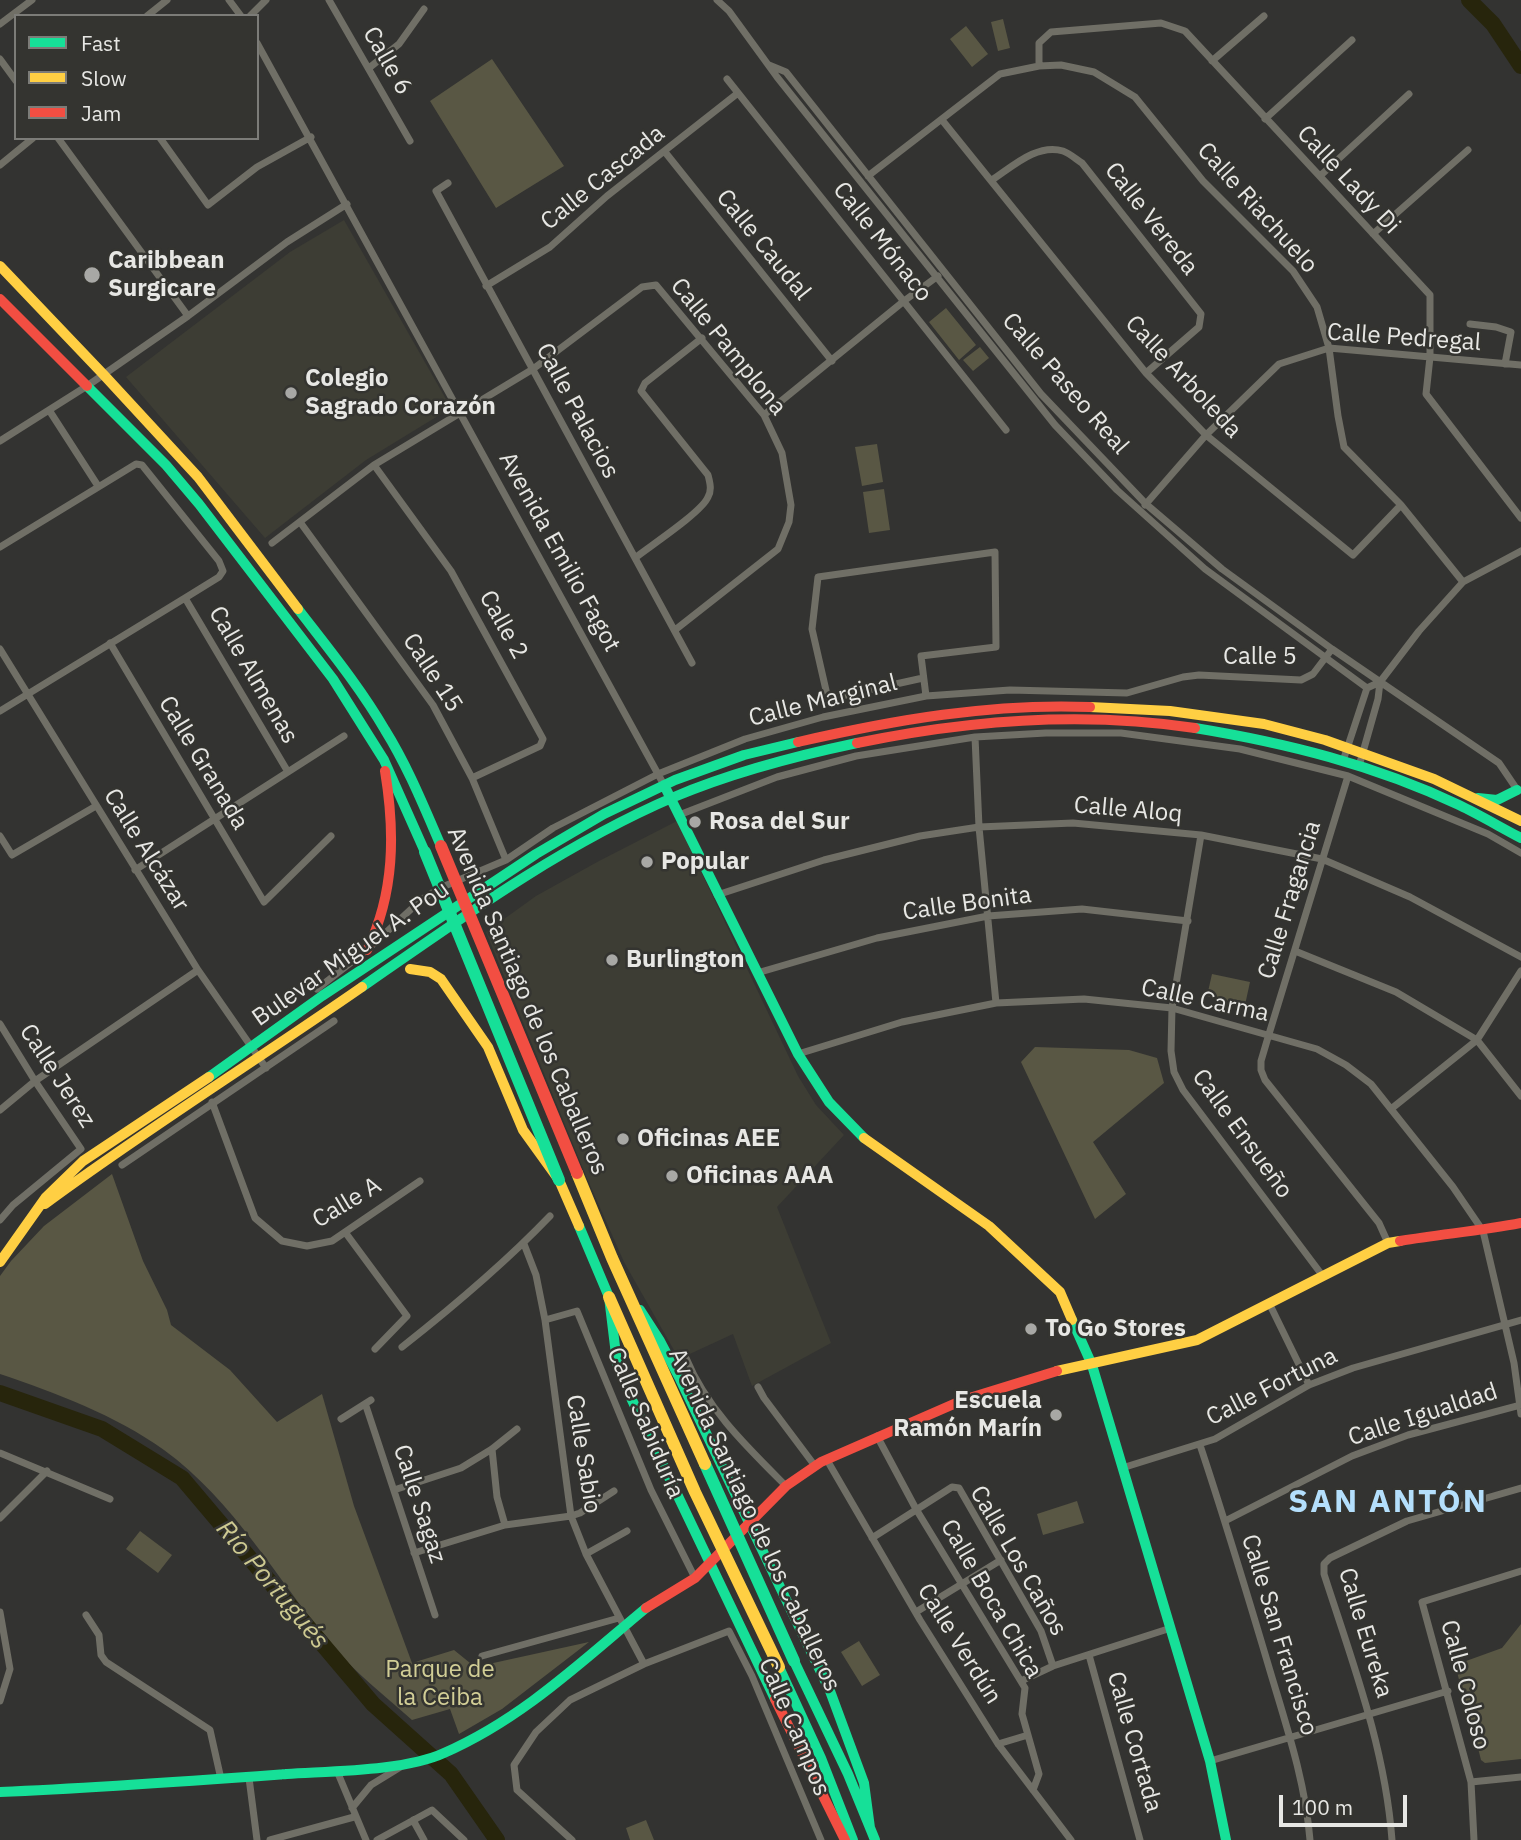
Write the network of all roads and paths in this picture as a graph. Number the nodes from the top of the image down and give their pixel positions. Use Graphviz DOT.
graph roads {
  1 [pos="32,0"];
  2 [pos="167,0"];
  3 [pos="266,0"];
  4 [pos="329,0"];
  5 [pos="717,0"];
  6 [pos="424,9"];
  7 [pos="150,14"];
  8 [pos="252,14"];
  9 [pos="1248,16"];
  10 [pos="1264,16"];
  11 [pos="0,24"];
  12 [pos="1255,24"];
  13 [pos="1338,39"];
  14 [pos="1352,40"];
  15 [pos="259,46"];
  16 [pos="1345,47"];
  17 [pos="0,59"];
  18 [pos="1212,61"];
  19 [pos="769,65"];
  20 [pos="1039,66"];
  21 [pos="369,68"];
  22 [pos="14,78"];
  23 [pos="727,79"];
  24 [pos="738,93"];
  25 [pos="1409,94"];
  26 [pos="1265,119"];
  27 [pos="942,120"];
  28 [pos="311,137"];
  29 [pos="31,140"];
  30 [pos="59,140"];
  31 [pos="161,140"];
  32 [pos="410,141"];
  33 [pos="1468,150"];
  34 [pos="665,152"];
  35 [pos="0,165"];
  36 [pos="868,176"];
  37 [pos="1320,176"];
  38 [pos="992,180"];
  39 [pos="449,183"];
  40 [pos="347,204"];
  41 [pos="1373,234"];
  42 [pos="0,266"];
  43 [pos="944,271"];
  44 [pos="936,278"];
  45 [pos="486,286"];
  46 [pos="0,299"];
  47 [pos="904,301"];
  48 [pos="188,316"];
  49 [pos="1470,324"];
  50 [pos="702,338"];
  51 [pos="1329,348"];
  52 [pos="1430,357"];
  53 [pos="832,361"];
  54 [pos="1504,364"];
  55 [pos="1521,365"];
  56 [pos="533,369"];
  57 [pos="1146,373"];
  58 [pos="103,374"];
  59 [pos="86,386"];
  60 [pos="49,411"];
  61 [pos="460,412"];
  62 [pos="764,415"];
  63 [pos="1006,430"];
  64 [pos="1206,435"];
  65 [pos="0,441"];
  66 [pos="374,465"];
  67 [pos="98,486"];
  68 [pos="1146,504"];
  69 [pos="1401,505"];
  70 [pos="1140,511"];
  71 [pos="1521,518"];
  72 [pos="300,522"];
  73 [pos="272,543"];
  74 [pos="0,547"];
  75 [pos="1521,551"];
  76 [pos="635,558"];
  77 [pos="1463,582"];
  78 [pos="185,598"];
  79 [pos="675,630"];
  80 [pos="110,643"];
  81 [pos="0,649"];
  82 [pos="1332,649"];
  83 [pos="1326,657"];
  84 [pos="692,663"];
  85 [pos="923,678"];
  86 [pos="1176,680"];
  87 [pos="1380,682"];
  88 [pos="1367,688"];
  89 [pos="29,694"];
  90 [pos="926,696"];
  91 [pos="0,711"];
  92 [pos="344,736"];
  93 [pos="975,737"];
  94 [pos="1347,747"];
  95 [pos="1362,759"];
  96 [pos="384,760"];
  97 [pos="1343,761"];
  98 [pos="288,772"];
  99 [pos="1348,776"];
  100 [pos="472,778"];
  101 [pos="661,779"];
  102 [pos="1519,792"];
  103 [pos="671,798"];
  104 [pos="1478,799"];
  105 [pos="96,806"];
  106 [pos="679,815"];
  107 [pos="214,818"];
  108 [pos="1521,821"];
  109 [pos="979,827"];
  110 [pos="1201,835"];
  111 [pos="0,836"];
  112 [pos="331,836"];
  113 [pos="1521,838"];
  114 [pos="1521,853"];
  115 [pos="1322,859"];
  116 [pos="506,860"];
  117 [pos="135,870"];
  118 [pos="717,895"];
  119 [pos="988,916"];
  120 [pos="1188,920"];
  121 [pos="367,950"];
  122 [pos="1295,951"];
  123 [pos="1521,957"];
  124 [pos="410,969"];
  125 [pos="198,970"];
  126 [pos="1521,971"];
  127 [pos="757,973"];
  128 [pos="317,989"];
  129 [pos="996,1003"];
  130 [pos="1172,1008"];
  131 [pos="334,1021"];
  132 [pos="0,1024"];
  133 [pos="1269,1034"];
  134 [pos="1477,1040"];
  135 [pos="798,1054"];
  136 [pos="259,1058"];
  137 [pos="35,1081"];
  138 [pos="1521,1096"];
  139 [pos="212,1102"];
  140 [pos="1391,1109"];
  141 [pos="0,1110"];
  142 [pos="122,1165"];
  143 [pos="559,1180"];
  144 [pos="420,1181"];
  145 [pos="550,1216"];
  146 [pos="0,1220"];
  147 [pos="1521,1223"];
  148 [pos="1483,1231"];
  149 [pos="345,1232"];
  150 [pos="1388,1243"];
  151 [pos="524,1244"];
  152 [pos="0,1262"];
  153 [pos="1322,1275"];
  154 [pos="626,1289"];
  155 [pos="609,1297"];
  156 [pos="1270,1304"];
  157 [pos="545,1320"];
  158 [pos="1521,1320"];
  159 [pos="1503,1325"];
  160 [pos="402,1347"];
  161 [pos="375,1349"];
  162 [pos="686,1357"];
  163 [pos="1092,1365"];
  164 [pos="1309,1385"];
  165 [pos="758,1387"];
  166 [pos="1520,1408"];
  167 [pos="341,1419"];
  168 [pos="517,1429"];
  169 [pos="877,1436"];
  170 [pos="1199,1445"];
  171 [pos="492,1449"];
  172 [pos="0,1453"];
  173 [pos="827,1460"];
  174 [pos="814,1466"];
  175 [pos="1122,1468"];
  176 [pos="47,1471"];
  177 [pos="786,1486"];
  178 [pos="1521,1488"];
  179 [pos="394,1490"];
  180 [pos="614,1491"];
  181 [pos="110,1499"];
  182 [pos="916,1509"];
  183 [pos="570,1516"];
  184 [pos="0,1518"];
  185 [pos="1225,1521"];
  186 [pos="750,1523"];
  187 [pos="505,1525"];
  188 [pos="627,1531"];
  189 [pos="872,1538"];
  190 [pos="414,1553"];
  191 [pos="586,1555"];
  192 [pos="1002,1560"];
  193 [pos="710,1566"];
  194 [pos="1521,1571"];
  195 [pos="695,1578"];
  196 [pos="963,1584"];
  197 [pos="0,1612"];
  198 [pos="916,1612"];
  199 [pos="86,1615"];
  200 [pos="435,1615"];
  201 [pos="621,1622"];
  202 [pos="2,1626"];
  203 [pos="1171,1628"];
  204 [pos="1089,1655"];
  205 [pos="482,1656"];
  206 [pos="644,1664"];
  207 [pos="1054,1666"];
  208 [pos="1021,1681"];
  209 [pos="1448,1691"];
  210 [pos="0,1701"];
  211 [pos="1370,1714"];
  212 [pos="1028,1735"];
  213 [pos="1290,1736"];
  214 [pos="998,1744"];
  215 [pos="1210,1761"];
  216 [pos="405,1764"];
  217 [pos="337,1771"];
  218 [pos="1521,1777"];
  219 [pos="249,1778"];
  220 [pos="220,1779"];
  221 [pos="1471,1782"];
  222 [pos="1033,1790"];
  223 [pos="0,1791"];
  224 [pos="352,1808"];
  225 [pos="354,1817"];
  226 [pos="413,1820"];
  227 [pos="873,1834"];
  228 [pos="257,1840"];
  229 [pos="270,1840"];
  230 [pos="366,1840"];
  231 [pos="377,1840"];
  232 [pos="424,1840"];
  233 [pos="464,1840"];
  234 [pos="572,1840"];
  235 [pos="821,1840"];
  236 [pos="845,1840"];
  237 [pos="853,1840"];
  238 [pos="1071,1840"];
  239 [pos="1140,1840"];
  240 [pos="1226,1840"];
  241 [pos="1310,1840"];
  242 [pos="1392,1840"];
  243 [pos="1474,1840"];
  1 -- 11 [label="street"];
  2 -- 7 [label="street"];
  3 -- 8 [label="street"];
  4 -- 21 [label="street, Calle 6"];
  5 -- 19 [label="street, Calle Paseo Real"];
  6 -- 21 [label="street"];
  9 -- 12 [label="street"];
  10 -- 12 [label="street"];
  12 -- 18 [label="street"];
  13 -- 16 [label="street"];
  14 -- 16 [label="street"];
  15 -- 28 [label="street, Avenida Emilio Fagot"];
  16 -- 26 [label="street"];
  17 -- 22 [label="street"];
  18 -- 20 [label="street, Calle Lady Di"];
  18 -- 26 [label="street, Calle Lady Di"];
  19 -- 36 [label="street, Calle Paseo Real"];
  19 -- 44 [label="street, Calle Paseo Real"];
  20 -- 27 [label="street, Calle Riachuelo"];
  20 -- 51 [label="street, Calle Riachuelo"];
  21 -- 32 [label="street, Calle 6"];
  23 -- 24 [label="street, Calle Mónaco"];
  24 -- 34 [label="street, Calle Cascada"];
  24 -- 47 [label="street, Calle Mónaco"];
  25 -- 37 [label="street"];
  26 -- 37 [label="street, Calle Lady Di"];
  27 -- 36 [label="street, Calle Riachuelo"];
  27 -- 38 [label="street, Calle Arboleda"];
  28 -- 31 [label="street"];
  28 -- 40 [label="street, Avenida Emilio Fagot"];
  29 -- 35 [label="street"];
  30 -- 48 [label="street"];
  33 -- 41 [label="street"];
  34 -- 45 [label="street, Calle Cascada"];
  34 -- 53 [label="street, Calle Caudal"];
  36 -- 43 [label="street, Calle Paseo Real"];
  37 -- 41 [label="street, Calle Lady Di"];
  38 -- 57 [label="street, Calle Arboleda"];
  38 -- 57 [label="street, Calle Vereda"];
  39 -- 45 [label="street, Calle Palacios"];
  40 -- 48 [label="street"];
  40 -- 61 [label="street, Avenida Emilio Fagot"];
  41 -- 52 [label="street, Calle Lady Di"];
  42 -- 58 [label="main road, Avenida Santiago de los Caballeros"];
  43 -- 44 [label="street"];
  43 -- 68 [label="street, Calle Paseo Real"];
  44 -- 47 [label="street"];
  44 -- 70 [label="street, Calle Paseo Real"];
  45 -- 56 [label="street, Calle Palacios"];
  46 -- 59 [label="main road, Avenida Santiago de los Caballeros"];
  47 -- 53 [label="street"];
  47 -- 63 [label="street, Calle Mónaco"];
  48 -- 58 [label="street"];
  49 -- 54 [label="street"];
  50 -- 56 [label="street, Calle Pamplona"];
  50 -- 62 [label="street, Calle Pamplona"];
  50 -- 76 [label="street"];
  51 -- 52 [label="street, Calle Pedregal"];
  51 -- 64 [label="street, Calle Pedregal"];
  51 -- 69 [label="street, Calle Riachuelo"];
  52 -- 54 [label="street, Calle Pedregal"];
  52 -- 71 [label="street, Calle Lady Di"];
  53 -- 62 [label="street"];
  54 -- 55 [label="street, Calle Pedregal"];
  56 -- 61 [label="street, Calle Pamplona"];
  56 -- 76 [label="street, Calle Palacios"];
  57 -- 64 [label="street, Calle Arboleda"];
  58 -- 59 [label="street"];
  58 -- 154 [label="main road, Avenida Santiago de los Caballeros, bridge"];
  59 -- 60 [label="street"];
  59 -- 96 [label="main road, Avenida Santiago de los Caballeros"];
  60 -- 65 [label="street"];
  60 -- 67 [label="street"];
  61 -- 66 [label="street, Calle Pamplona"];
  61 -- 101 [label="street, Avenida Emilio Fagot"];
  62 -- 79 [label="street, Calle Pamplona"];
  64 -- 68 [label="street, Calle Pedregal"];
  64 -- 69 [label="street, Calle Arboleda"];
  66 -- 72 [label="street, Calle Pamplona"];
  66 -- 100 [label="street, Calle 2"];
  67 -- 74 [label="street"];
  67 -- 78 [label="street"];
  68 -- 70 [label="street, Calle Pedregal"];
  68 -- 82 [label="street, Calle Paseo Real"];
  69 -- 77 [label="street, Calle Riachuelo"];
  70 -- 83 [label="street, Calle Paseo Real"];
  72 -- 73 [label="street, Calle Pamplona"];
  72 -- 100 [label="street, Calle 15"];
  75 -- 77 [label="street"];
  76 -- 79 [label="street, Calle Palacios"];
  77 -- 87 [label="street"];
  78 -- 80 [label="street"];
  78 -- 98 [label="street, Calle Almenas"];
  79 -- 84 [label="street, Calle Palacios"];
  80 -- 89 [label="street"];
  80 -- 107 [label="street, Calle Granada"];
  81 -- 89 [label="street, Calle Alcázar"];
  82 -- 83 [label="street, Calle 5"];
  82 -- 87 [label="street, Calle Paseo Real"];
  83 -- 86 [label="street, Calle 5"];
  83 -- 88 [label="street, Calle Paseo Real"];
  85 -- 85 [label="street"];
  85 -- 90 [label="street"];
  86 -- 90 [label="street, Calle Marginal"];
  87 -- 88 [label="street"];
  87 -- 95 [label="street"];
  87 -- 102 [label="street"];
  88 -- 94 [label="street"];
  89 -- 91 [label="street"];
  89 -- 105 [label="street, Calle Alcázar"];
  90 -- 101 [label="street, Calle Marginal"];
  92 -- 98 [label="street"];
  93 -- 99 [label="street"];
  93 -- 106 [label="street"];
  93 -- 109 [label="street"];
  94 -- 95 [label="main road, Bulevar Miguel A. Pou"];
  94 -- 97 [label="street"];
  94 -- 101 [label="main road, Bulevar Miguel A. Pou"];
  95 -- 97 [label="main road, Bulevar Miguel A. Pou"];
  95 -- 104 [label="main road, Bulevar Miguel A. Pou"];
  95 -- 113 [label="main road, Bulevar Miguel A. Pou"];
  96 -- 121 [label="main road"];
  96 -- 143 [label="main road, Avenida Santiago de los Caballeros, bridge"];
  97 -- 103 [label="main road, Bulevar Miguel A. Pou"];
  98 -- 107 [label="street"];
  99 -- 114 [label="street"];
  99 -- 115 [label="street, Calle Fragancia"];
  100 -- 116 [label="street, Calle 15"];
  101 -- 103 [label="main road"];
  101 -- 116 [label="street, Calle Marginal"];
  101 -- 136 [label="main road, Bulevar Miguel A. Pou"];
  102 -- 104 [label="main road"];
  103 -- 106 [label="main road"];
  103 -- 136 [label="main road, Bulevar Miguel A. Pou"];
  104 -- 108 [label="main road, Bulevar Miguel A. Pou"];
  105 -- 111 [label="street"];
  105 -- 117 [label="street, Calle Alcázar"];
  106 -- 118 [label="main road"];
  107 -- 112 [label="street, Calle Granada"];
  107 -- 117 [label="street"];
  109 -- 110 [label="street, Calle Aloq"];
  109 -- 118 [label="street, Calle Aloq"];
  109 -- 119 [label="street"];
  110 -- 115 [label="street, Calle Aloq"];
  110 -- 120 [label="street, Calle Ensueño"];
  115 -- 122 [label="street, Calle Fragancia"];
  115 -- 123 [label="street, Calle Aloq"];
  116 -- 121 [label="street, Calle Marginal"];
  117 -- 125 [label="street, Calle Alcázar"];
  118 -- 127 [label="main road"];
  119 -- 120 [label="street, Calle Bonita"];
  119 -- 127 [label="street, Calle Bonita"];
  119 -- 129 [label="street"];
  120 -- 130 [label="street, Calle Ensueño"];
  121 -- 128 [label="street, Calle Marginal"];
  122 -- 133 [label="street, Calle Fragancia"];
  122 -- 134 [label="street"];
  124 -- 143 [label="main road, bridge"];
  125 -- 136 [label="street, Calle Alcázar"];
  125 -- 137 [label="street"];
  126 -- 134 [label="street"];
  127 -- 135 [label="main road"];
  129 -- 130 [label="street, Calle Carma"];
  129 -- 135 [label="street, Calle Carma"];
  130 -- 133 [label="street, Calle Carma"];
  130 -- 153 [label="street, Calle Ensueño"];
  131 -- 136 [label="street"];
  132 -- 137 [label="street, Calle Jerez"];
  133 -- 140 [label="street, Calle Carma"];
  133 -- 150 [label="street, Calle Fragancia"];
  134 -- 138 [label="street"];
  134 -- 140 [label="street"];
  135 -- 163 [label="main road"];
  136 -- 139 [label="street"];
  136 -- 152 [label="main road, Bulevar Miguel A. Pou"];
  137 -- 141 [label="street"];
  137 -- 146 [label="street, Calle Jerez"];
  139 -- 142 [label="street"];
  139 -- 149 [label="street, Calle A"];
  140 -- 148 [label="street, Calle Carma"];
  143 -- 155 [label="main road, Avenida Santiago de los Caballeros"];
  144 -- 149 [label="street, Calle A"];
  145 -- 151 [label="street"];
  147 -- 148 [label="main road"];
  148 -- 150 [label="main road"];
  148 -- 159 [label="street"];
  149 -- 161 [label="street"];
  150 -- 153 [label="main road"];
  151 -- 157 [label="street, Calle Sabio"];
  151 -- 160 [label="street"];
  153 -- 156 [label="main road"];
  154 -- 186 [label="main road, bridge"];
  154 -- 227 [label="main road, Avenida Santiago de los Caballeros, bridge"];
  155 -- 193 [label="main road, bridge"];
  155 -- 237 [label="main road, Avenida Santiago de los Caballeros, bridge"];
  156 -- 163 [label="main road"];
  156 -- 164 [label="street"];
  157 -- 183 [label="street, Calle Sabio"];
  157 -- 195 [label="street, Calle Sabiduría"];
  158 -- 159 [label="street, Calle Fortuna"];
  159 -- 164 [label="street, Calle Fortuna"];
  159 -- 166 [label="street"];
  162 -- 177 [label="street"];
  163 -- 169 [label="main road"];
  163 -- 175 [label="main road"];
  164 -- 170 [label="street, Calle Fortuna"];
  165 -- 174 [label="street"];
  166 -- 185 [label="street, Calle Igualdad"];
  167 -- 179 [label="street, Calle Sagaz"];
  168 -- 171 [label="street"];
  169 -- 173 [label="main road"];
  169 -- 182 [label="street, Calle Boca Chica"];
  170 -- 175 [label="street, Calle Fortuna"];
  170 -- 185 [label="street, Calle San Francisco"];
  171 -- 179 [label="street"];
  171 -- 187 [label="street"];
  172 -- 176 [label="street"];
  173 -- 174 [label="main road"];
  173 -- 189 [label="street, Calle Verdún"];
  174 -- 177 [label="main road"];
  175 -- 203 [label="main road"];
  176 -- 181 [label="street"];
  176 -- 184 [label="street"];
  177 -- 186 [label="main road"];
  178 -- 211 [label="street, Calle Eureka"];
  179 -- 190 [label="street, Calle Sagaz"];
  180 -- 183 [label="street"];
  182 -- 189 [label="street, Calle Los Caños"];
  182 -- 192 [label="street, Calle Los Caños"];
  182 -- 196 [label="street, Calle Boca Chica"];
  183 -- 187 [label="street"];
  183 -- 191 [label="street, Calle Sabio"];
  185 -- 213 [label="street, Calle San Francisco"];
  186 -- 193 [label="main road"];
  186 -- 227 [label="main road"];
  187 -- 190 [label="street"];
  188 -- 191 [label="street"];
  189 -- 198 [label="street, Calle Verdún"];
  190 -- 200 [label="street, Calle Sagaz"];
  191 -- 201 [label="street, Calle Sabio"];
  192 -- 196 [label="street"];
  192 -- 207 [label="street, Calle Los Caños"];
  193 -- 195 [label="main road"];
  193 -- 236 [label="main road"];
  194 -- 209 [label="street, Calle Coloso"];
  195 -- 201 [label="main road"];
  196 -- 198 [label="street"];
  196 -- 208 [label="street, Calle Boca Chica"];
  197 -- 202 [label="street"];
  198 -- 214 [label="street, Calle Verdún"];
  199 -- 220 [label="street"];
  201 -- 205 [label="street"];
  201 -- 206 [label="street, Calle Sabio"];
  201 -- 216 [label="main road"];
  202 -- 210 [label="street"];
  203 -- 204 [label="street"];
  203 -- 215 [label="main road"];
  204 -- 207 [label="street"];
  204 -- 239 [label="street, Calle Cortada"];
  206 -- 234 [label="street"];
  206 -- 235 [label="street, Calle Campos"];
  207 -- 208 [label="street"];
  208 -- 212 [label="street, Calle Boca Chica"];
  209 -- 211 [label="street"];
  209 -- 221 [label="street, Calle Coloso"];
  211 -- 213 [label="street"];
  211 -- 242 [label="street, Calle Eureka"];
  212 -- 214 [label="street"];
  212 -- 222 [label="street, Calle Boca Chica"];
  213 -- 215 [label="street"];
  213 -- 241 [label="street, Calle San Francisco"];
  214 -- 222 [label="street, Calle Verdún"];
  215 -- 240 [label="main road"];
  216 -- 217 [label="main road"];
  216 -- 224 [label="street"];
  217 -- 219 [label="main road"];
  217 -- 224 [label="street"];
  218 -- 221 [label="street"];
  219 -- 220 [label="main road"];
  219 -- 228 [label="street"];
  220 -- 223 [label="main road"];
  221 -- 243 [label="street, Calle Coloso"];
  222 -- 238 [label="street, Calle Verdún"];
  224 -- 225 [label="street"];
  225 -- 229 [label="street"];
  225 -- 230 [label="street"];
  226 -- 231 [label="street"];
  226 -- 232 [label="street"];
  226 -- 233 [label="street"];
}
